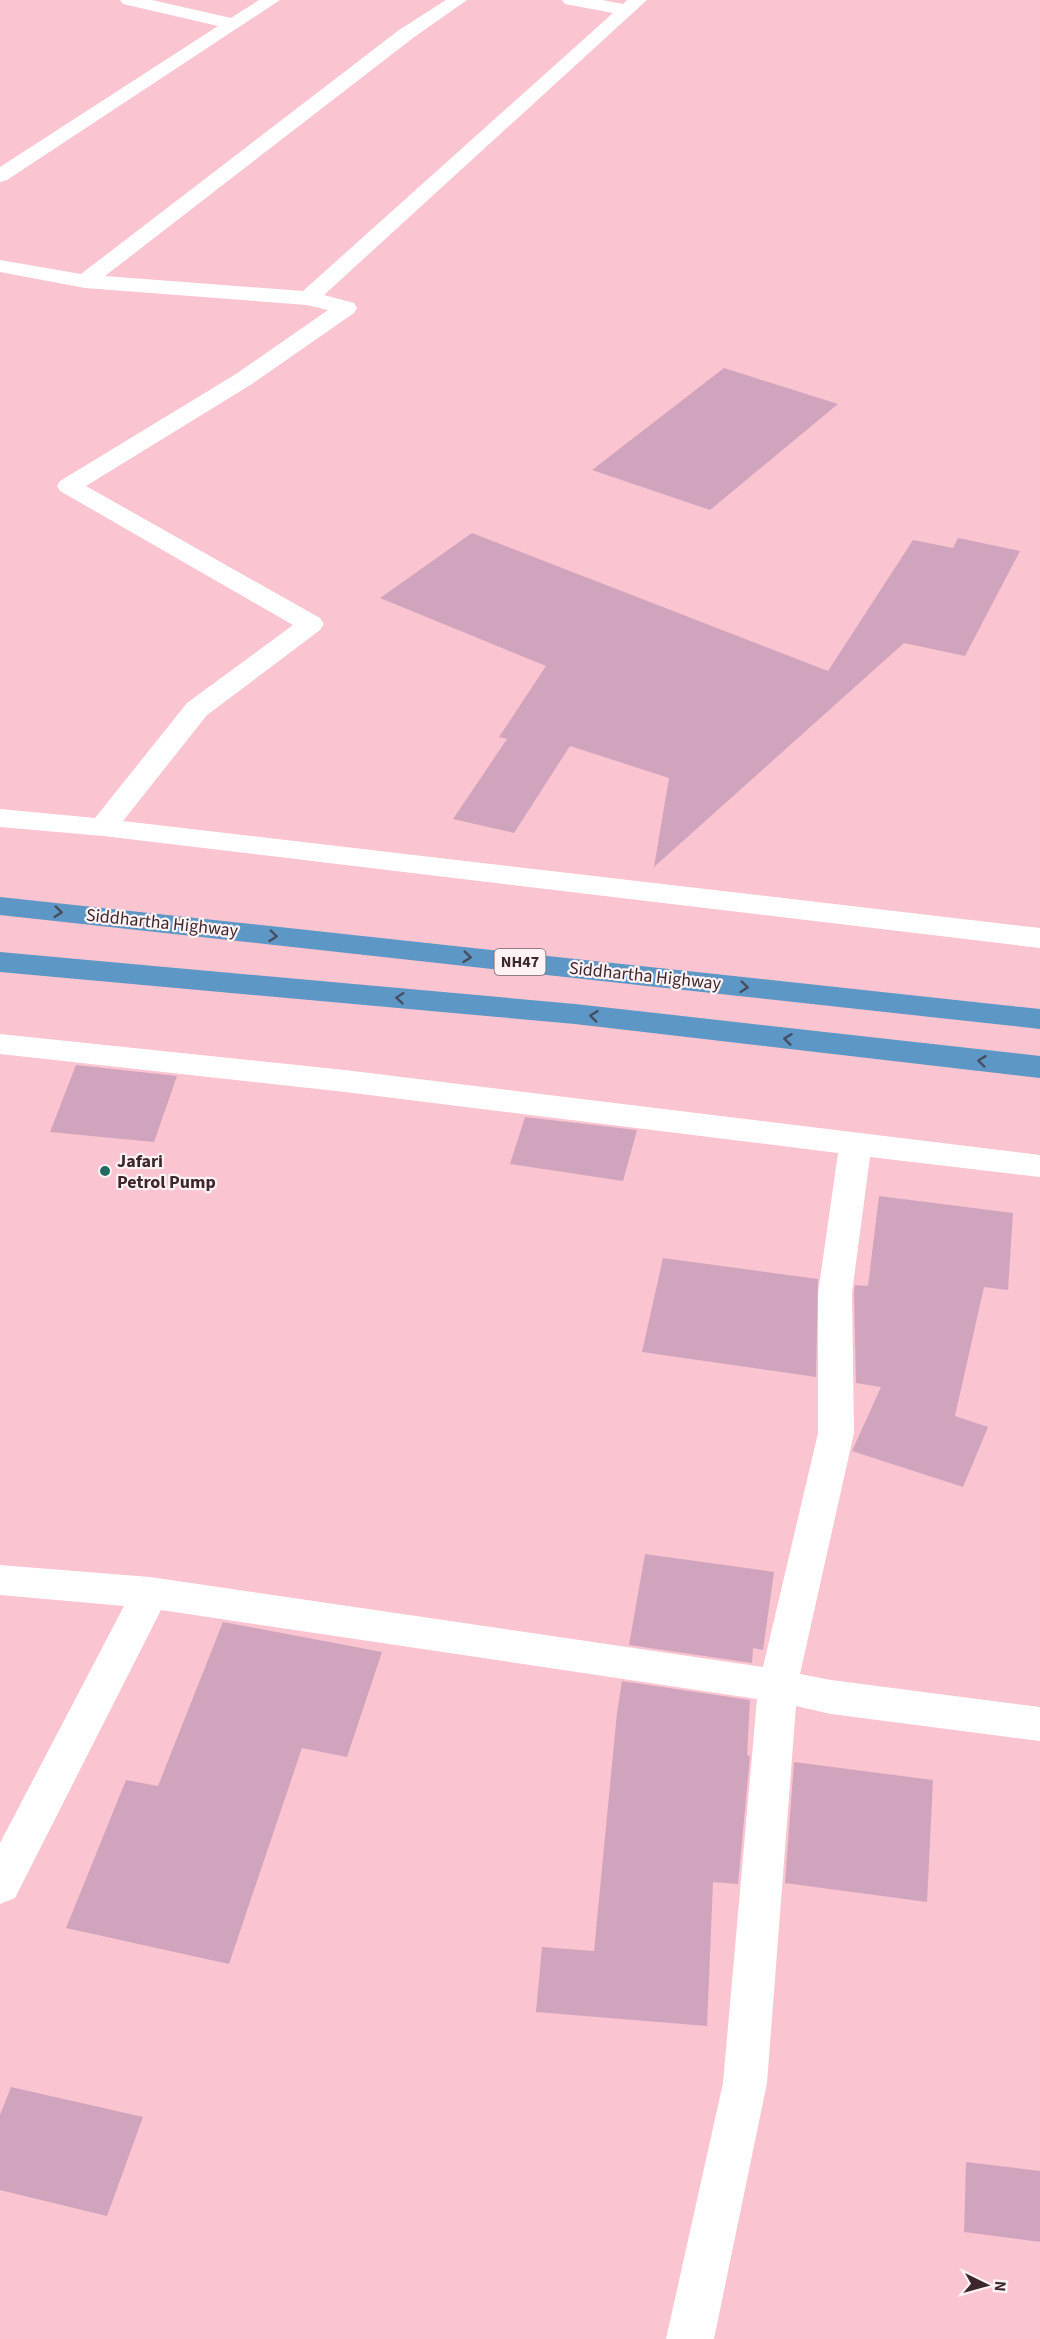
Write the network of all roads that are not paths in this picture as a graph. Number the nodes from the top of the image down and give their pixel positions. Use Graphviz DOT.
graph roads {
  1 [pos="129,0"];
  2 [pos="271,0"];
  3 [pos="458,0"];
  4 [pos="571,0"];
  5 [pos="633,5"];
  6 [pos="232,24"];
  7 [pos="0,176"];
  8 [pos="0,266"];
  9 [pos="85,281"];
  10 [pos="308,298"];
  11 [pos="0,818"];
  12 [pos="103,827"];
  13 [pos="0,906"];
  14 [pos="1040,938"];
  15 [pos="0,962"];
  16 [pos="1040,1019"];
  17 [pos="0,1044"];
  18 [pos="1040,1067"];
  19 [pos="856,1142"];
  20 [pos="1040,1166"];
  21 [pos="0,1580"];
  22 [pos="150,1593"];
  23 [pos="778,1686"];
  24 [pos="1040,1724"];
  25 [pos="0,1885"];
  26 [pos="690,2339"];
  1 -- 6 [label="street"];
  2 -- 6 [label="street"];
  3 -- 9 [label="street"];
  4 -- 5 [label="street"];
  5 -- 10 [label="street"];
  6 -- 7 [label="street"];
  8 -- 9 [label="street"];
  9 -- 10 [label="street"];
  10 -- 12 [label="street"];
  11 -- 12 [label="street"];
  12 -- 14 [label="street"];
  13 -- 16 [label="highway, Siddhartha Highway / NH47, one-way"];
  18 -- 15 [label="highway, one-way"];
  17 -- 19 [label="street"];
  19 -- 20 [label="street"];
  19 -- 23 [label="street"];
  21 -- 22 [label="street"];
  22 -- 23 [label="street"];
  22 -- 25 [label="street"];
  23 -- 24 [label="street"];
  23 -- 26 [label="street"];
}
